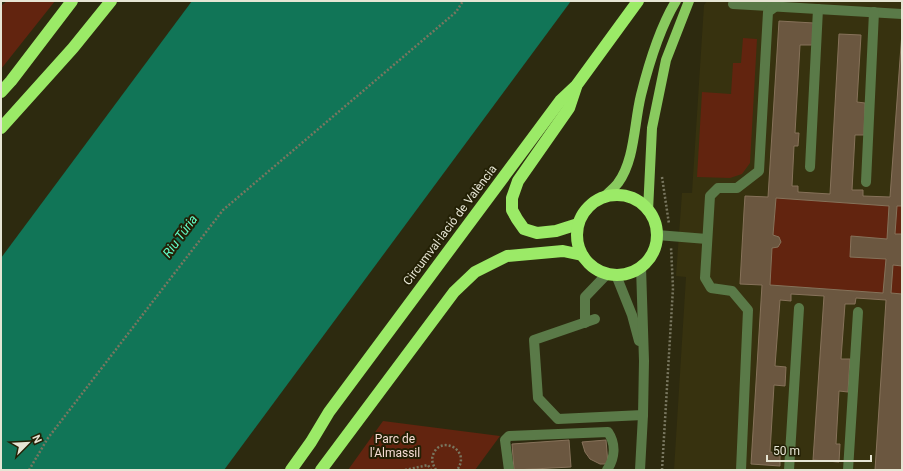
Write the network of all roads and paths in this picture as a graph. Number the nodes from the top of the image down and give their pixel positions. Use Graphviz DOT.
graph roads {
  1 [pos="72,1"];
  2 [pos="111,1"];
  3 [pos="463,1"];
  4 [pos="638,1"];
  5 [pos="676,1"];
  6 [pos="689,1"];
  7 [pos="733,4"];
  8 [pos="776,6"];
  9 [pos="818,9"];
  10 [pos="874,12"];
  11 [pos="902,14"];
  12 [pos="576,86"];
  13 [pos="1,92"];
  14 [pos="1,128"];
  15 [pos="810,167"];
  16 [pos="662,170"];
  17 [pos="866,182"];
  18 [pos="605,196"];
  19 [pos="648,211"];
  20 [pos="578,224"];
  21 [pos="669,228"];
  22 [pos="657,235"];
  23 [pos="708,239"];
  24 [pos="670,240"];
  25 [pos="582,255"];
  26 [pos="641,267"];
  27 [pos="611,274"];
  28 [pos="799,308"];
  29 [pos="858,312"];
  30 [pos="644,361"];
  31 [pos="643,415"];
  32 [pos="434,467"];
  33 [pos="431,469"];
  34 [pos="29,470"];
  35 [pos="291,470"];
  36 [pos="321,470"];
  37 [pos="405,470"];
  38 [pos="436,470"];
  39 [pos="458,470"];
  40 [pos="509,470"];
  41 [pos="608,470"];
  42 [pos="640,470"];
  43 [pos="662,470"];
  44 [pos="741,470"];
  45 [pos="789,470"];
  46 [pos="848,470"];
  1 -- 13 [label="highway"];
  2 -- 14 [label="highway"];
  3 -- 34 [label="path"];
  4 -- 12 [label="highway, Circumval·lació de València"];
  5 -- 18 [label="main road"];
  6 -- 19 [label="main road"];
  7 -- 8 [label="street"];
  8 -- 9 [label="street"];
  8 -- 23 [label="street"];
  9 -- 10 [label="street"];
  9 -- 15 [label="street"];
  10 -- 11 [label="street"];
  10 -- 17 [label="street"];
  12 -- 20 [label="highway"];
  12 -- 35 [label="highway, Circumval·lació de València"];
  16 -- 21 [label="path"];
  18 -- 19 [label="highway"];
  18 -- 20 [label="highway"];
  19 -- 22 [label="highway"];
  20 -- 25 [label="highway"];
  22 -- 23 [label="street"];
  22 -- 26 [label="highway"];
  23 -- 44 [label="street"];
  24 -- 43 [label="path"];
  25 -- 27 [label="highway"];
  25 -- 36 [label="highway"];
  26 -- 27 [label="highway"];
  26 -- 30 [label="street"];
  27 -- 30 [label="street"];
  27 -- 31 [label="street"];
  28 -- 45 [label="street"];
  29 -- 46 [label="street"];
  30 -- 31 [label="street"];
  31 -- 42 [label="street"];
  32 -- 33 [label="path"];
  32 -- 38 [label="path"];
  32 -- 39 [label="path"];
  33 -- 37 [label="path"];
  40 -- 41 [label="street"];
}
